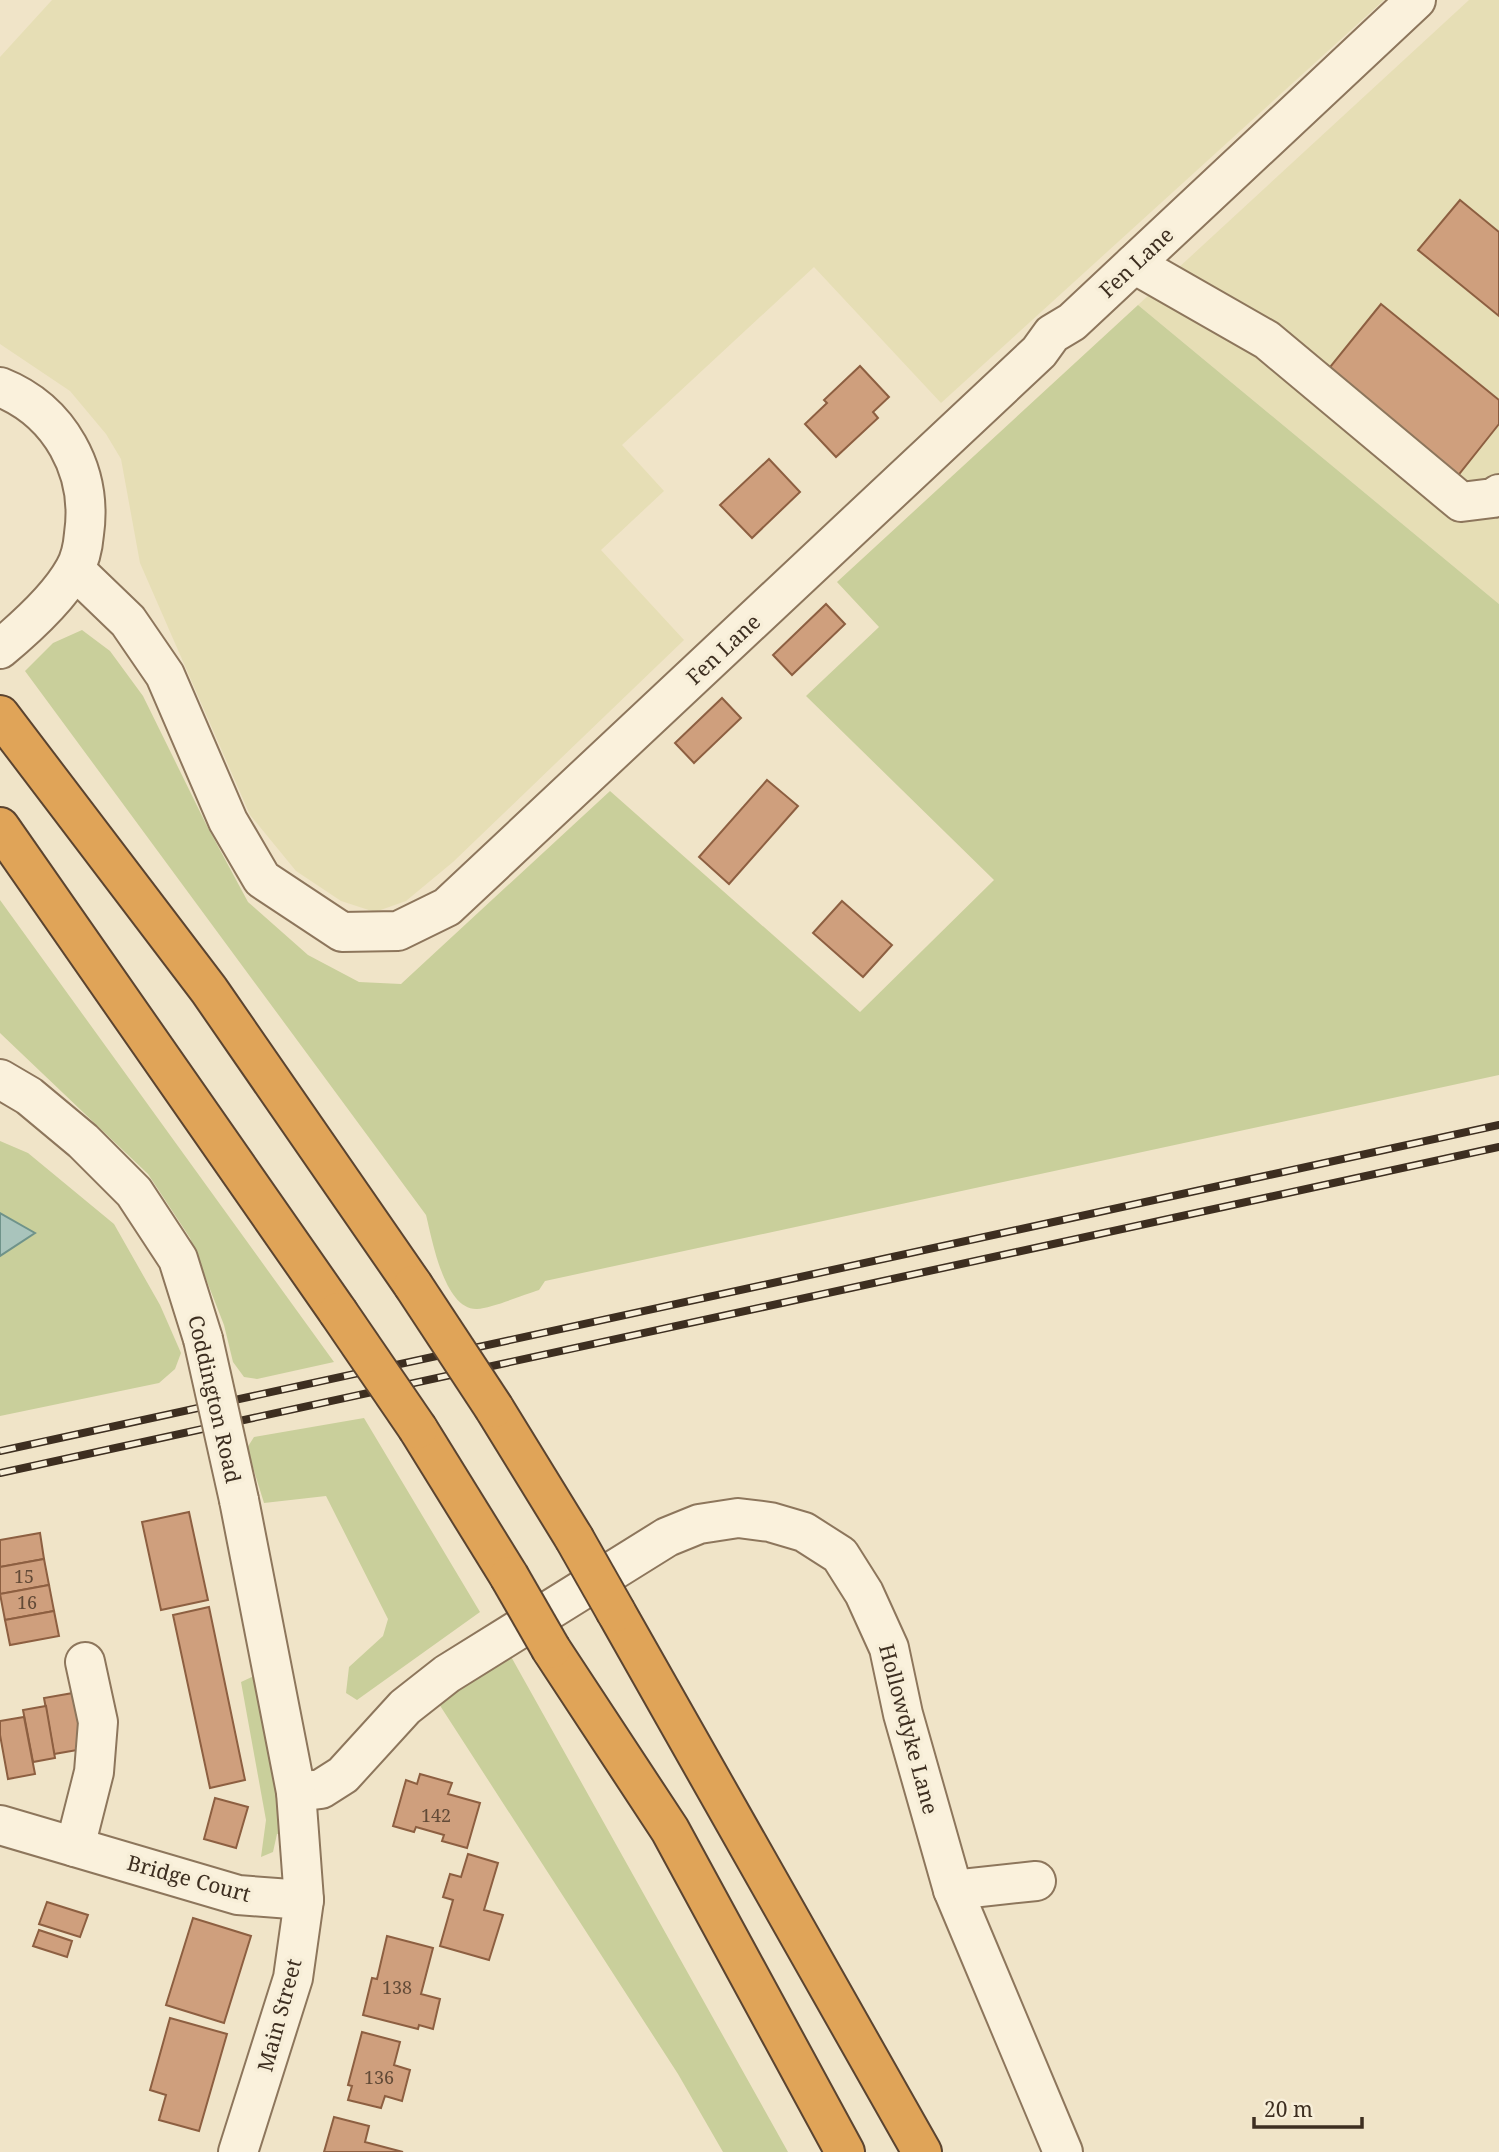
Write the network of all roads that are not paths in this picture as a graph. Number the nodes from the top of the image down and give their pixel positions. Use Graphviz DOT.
graph roads {
  1 [pos="1416,0"];
  2 [pos="1134,264"];
  3 [pos="0,387"];
  4 [pos="1499,495"];
  5 [pos="75,570"];
  6 [pos="0,649"];
  7 [pos="0,715"];
  8 [pos="0,827"];
  9 [pos="0,1079"];
  10 [pos="85,1662"];
  11 [pos="296,1792"];
  12 [pos="0,1825"];
  13 [pos="75,1847"];
  14 [pos="1035,1881"];
  15 [pos="953,1890"];
  16 [pos="304,1900"];
  17 [pos="238,2152"];
  18 [pos="845,2152"];
  19 [pos="922,2152"];
  20 [pos="1063,2152"];
  1 -- 2 [label="street, Fen Lane"];
  2 -- 4 [label="street"];
  2 -- 5 [label="street, Fen Lane"];
  3 -- 5 [label="street"];
  5 -- 6 [label="street"];
  7 -- 19 [label="highway, bridge"];
  8 -- 18 [label="highway, bridge"];
  9 -- 11 [label="street, Coddington Road, bridge"];
  10 -- 13 [label="street"];
  11 -- 15 [label="street, Hollowdyke Lane"];
  11 -- 16 [label="street, Main Street"];
  12 -- 13 [label="street, Bridge Court"];
  13 -- 16 [label="street, Bridge Court"];
  14 -- 15 [label="street"];
  15 -- 20 [label="street, Hollowdyke Lane"];
  16 -- 17 [label="street, Main Street"];
}
